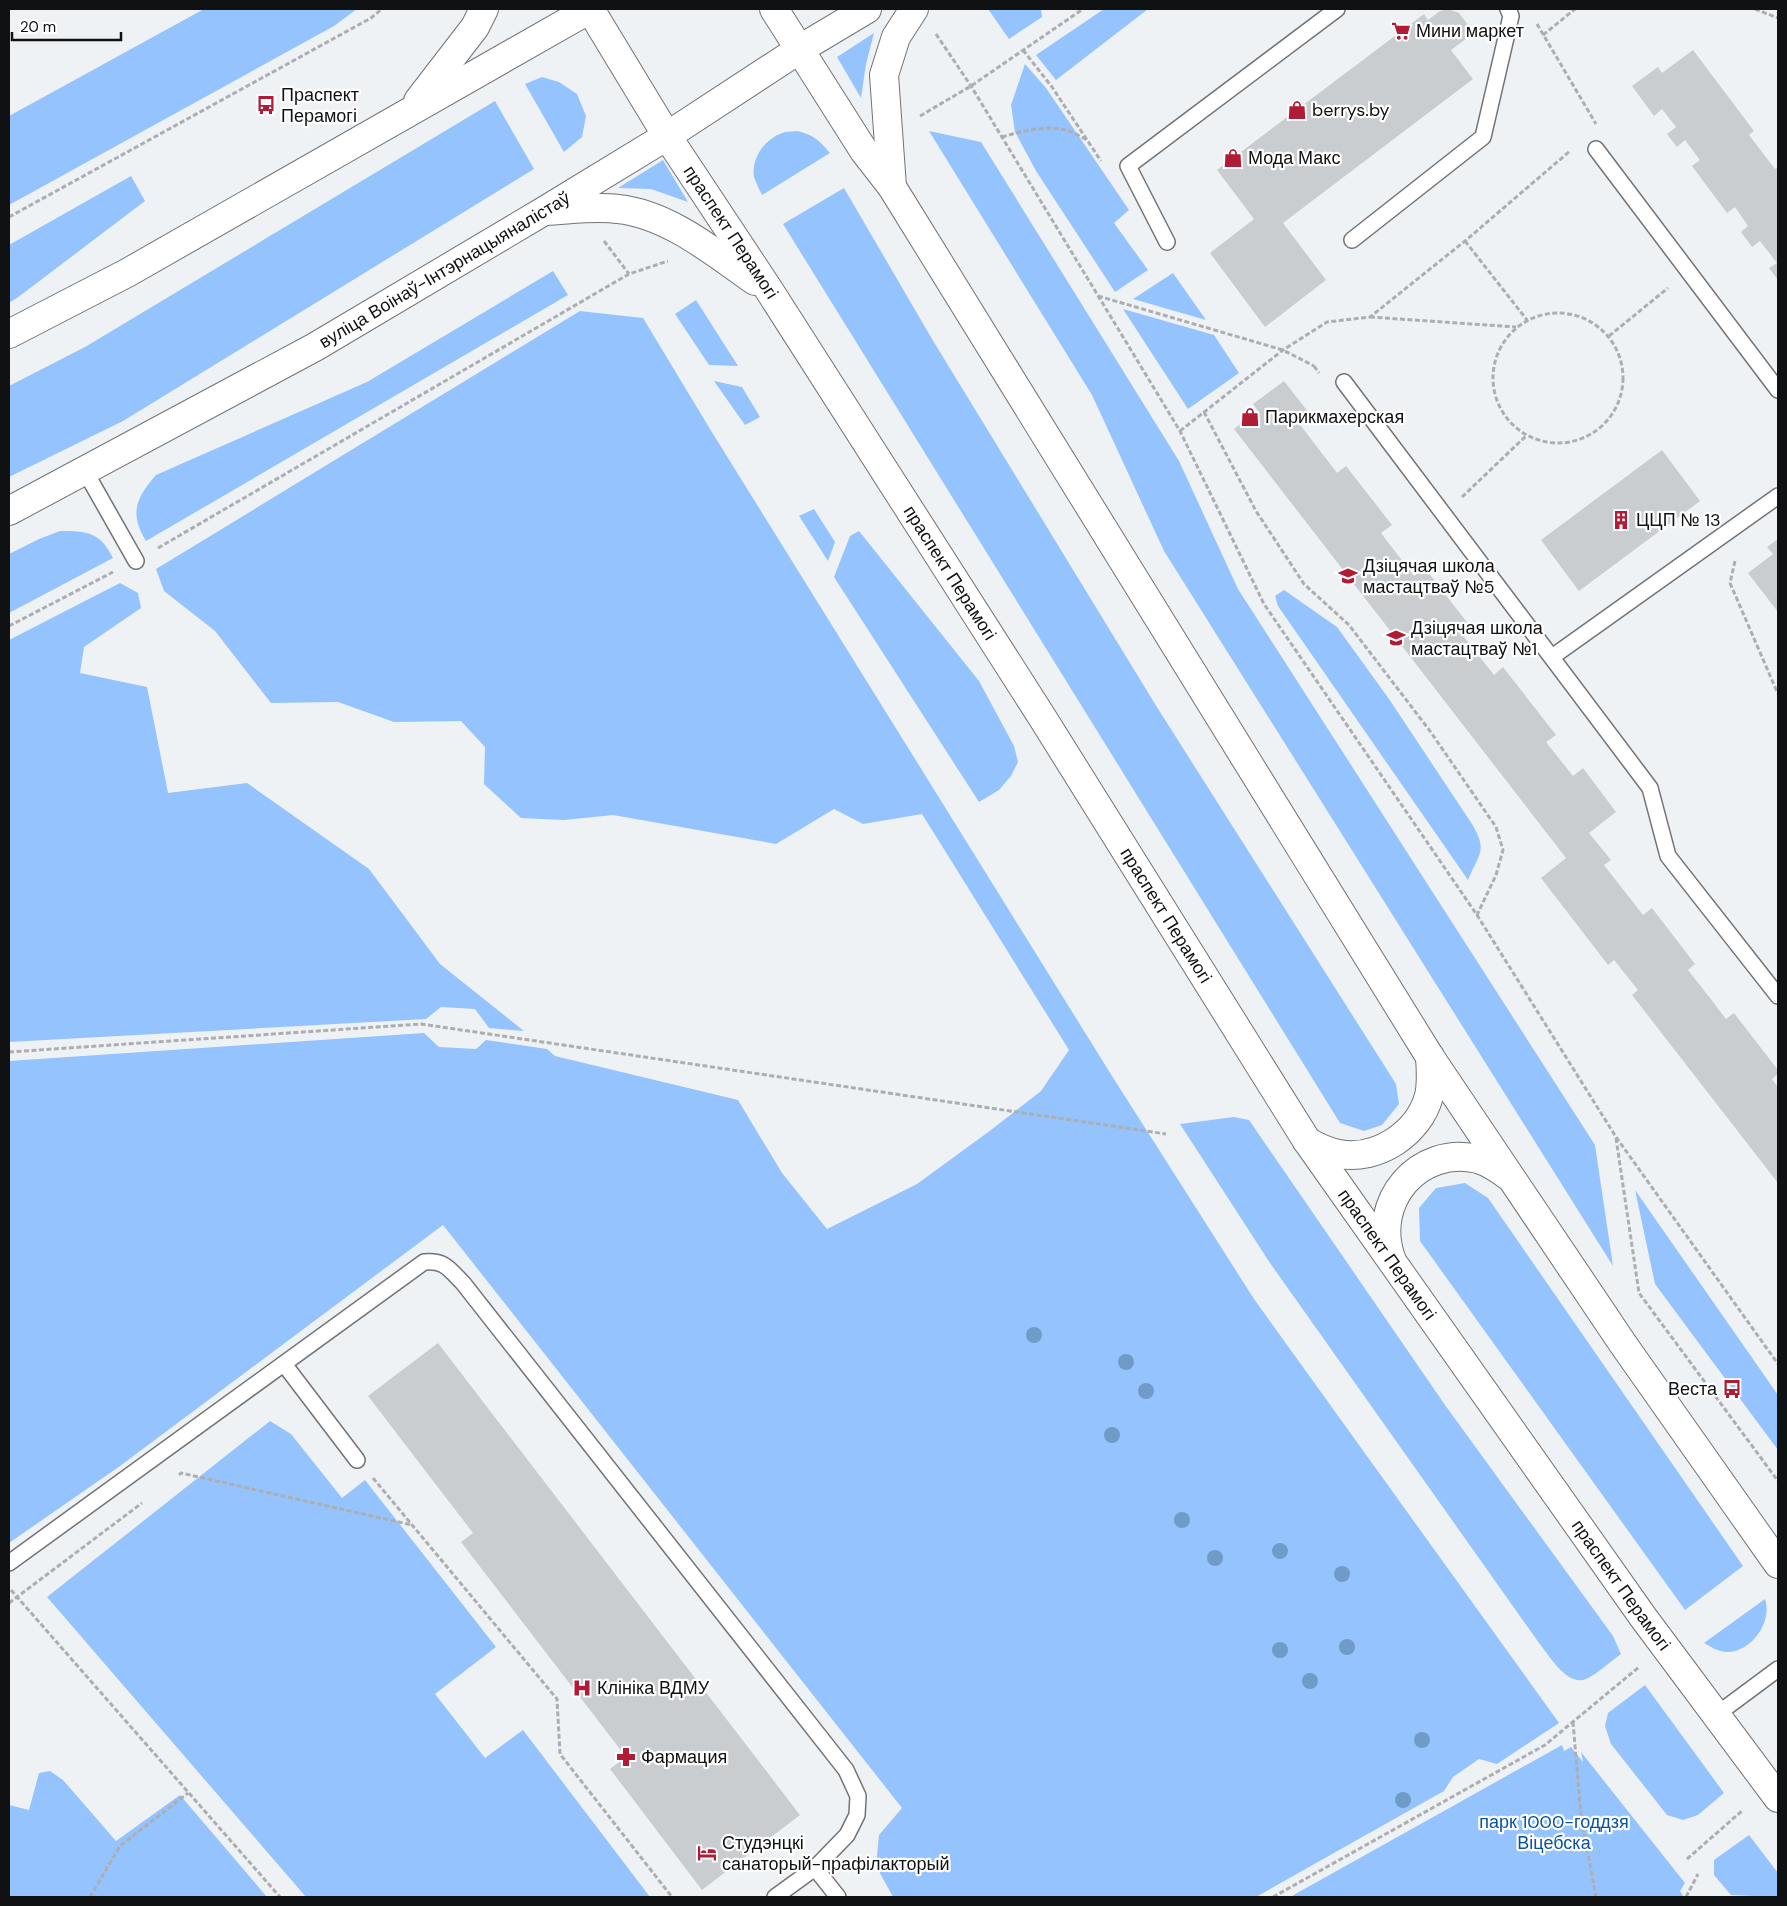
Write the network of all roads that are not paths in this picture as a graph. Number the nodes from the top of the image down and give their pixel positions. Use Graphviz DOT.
graph roads {
  1 [pos="484,9"];
  2 [pos="590,9"];
  3 [pos="774,9"];
  4 [pos="867,9"];
  5 [pos="914,9"];
  6 [pos="1337,9"];
  7 [pos="1508,9"];
  8 [pos="800,49"];
  9 [pos="411,110"];
  10 [pos="667,136"];
  11 [pos="1596,149"];
  12 [pos="892,187"];
  13 [pos="544,212"];
  14 [pos="1352,240"];
  15 [pos="1167,242"];
  16 [pos="769,290"];
  17 [pos="9,334"];
  18 [pos="1344,382"];
  19 [pos="1778,390"];
  20 [pos="85,471"];
  21 [pos="1778,496"];
  22 [pos="9,511"];
  23 [pos="136,561"];
  24 [pos="1552,657"];
  25 [pos="1778,996"];
  26 [pos="1430,1057"];
  27 [pos="1307,1142"];
  28 [pos="1511,1178"];
  29 [pos="1393,1264"];
  30 [pos="284,1364"];
  31 [pos="357,1460"];
  32 [pos="9,1563"];
  33 [pos="1778,1564"];
  34 [pos="1778,1669"];
  35 [pos="1716,1714"];
  36 [pos="1778,1798"];
  37 [pos="815,1868"];
  38 [pos="775,1897"];
  39 [pos="838,1897"];
  1 -- 9 [label="main road"];
  2 -- 9 [label="main road"];
  2 -- 10 [label="main road, праспект Перамогі"];
  3 -- 8 [label="main road"];
  4 -- 8 [label="main road, вуліца Воінаў-Інтэрнацыяналістаў"];
  5 -- 12 [label="main road"];
  6 -- 15 [label="lane"];
  7 -- 14 [label="lane"];
  8 -- 10 [label="main road, вуліца Воінаў-Інтэрнацыяналістаў"];
  8 -- 12 [label="main road"];
  9 -- 17 [label="main road"];
  10 -- 13 [label="main road, вуліца Воінаў-Інтэрнацыяналістаў"];
  10 -- 16 [label="main road, праспект Перамогі"];
  11 -- 19 [label="lane"];
  12 -- 26 [label="main road"];
  13 -- 16 [label="main road"];
  13 -- 20 [label="main road, вуліца Воінаў-Інтэрнацыяналістаў"];
  16 -- 27 [label="main road, праспект Перамогі"];
  18 -- 24 [label="lane"];
  20 -- 22 [label="main road, вуліца Воінаў-Інтэрнацыяналістаў"];
  20 -- 23 [label="lane"];
  21 -- 24 [label="lane"];
  24 -- 25 [label="lane"];
  26 -- 27 [label="main road"];
  26 -- 28 [label="main road"];
  27 -- 29 [label="main road, праспект Перамогі"];
  28 -- 29 [label="main road"];
  28 -- 33 [label="main road"];
  29 -- 35 [label="main road, праспект Перамогі"];
  30 -- 31 [label="lane"];
  30 -- 32 [label="lane"];
  30 -- 37 [label="lane"];
  34 -- 35 [label="lane"];
  35 -- 36 [label="main road, праспект Перамогі"];
  37 -- 38 [label="lane"];
  37 -- 39 [label="lane"];
}
